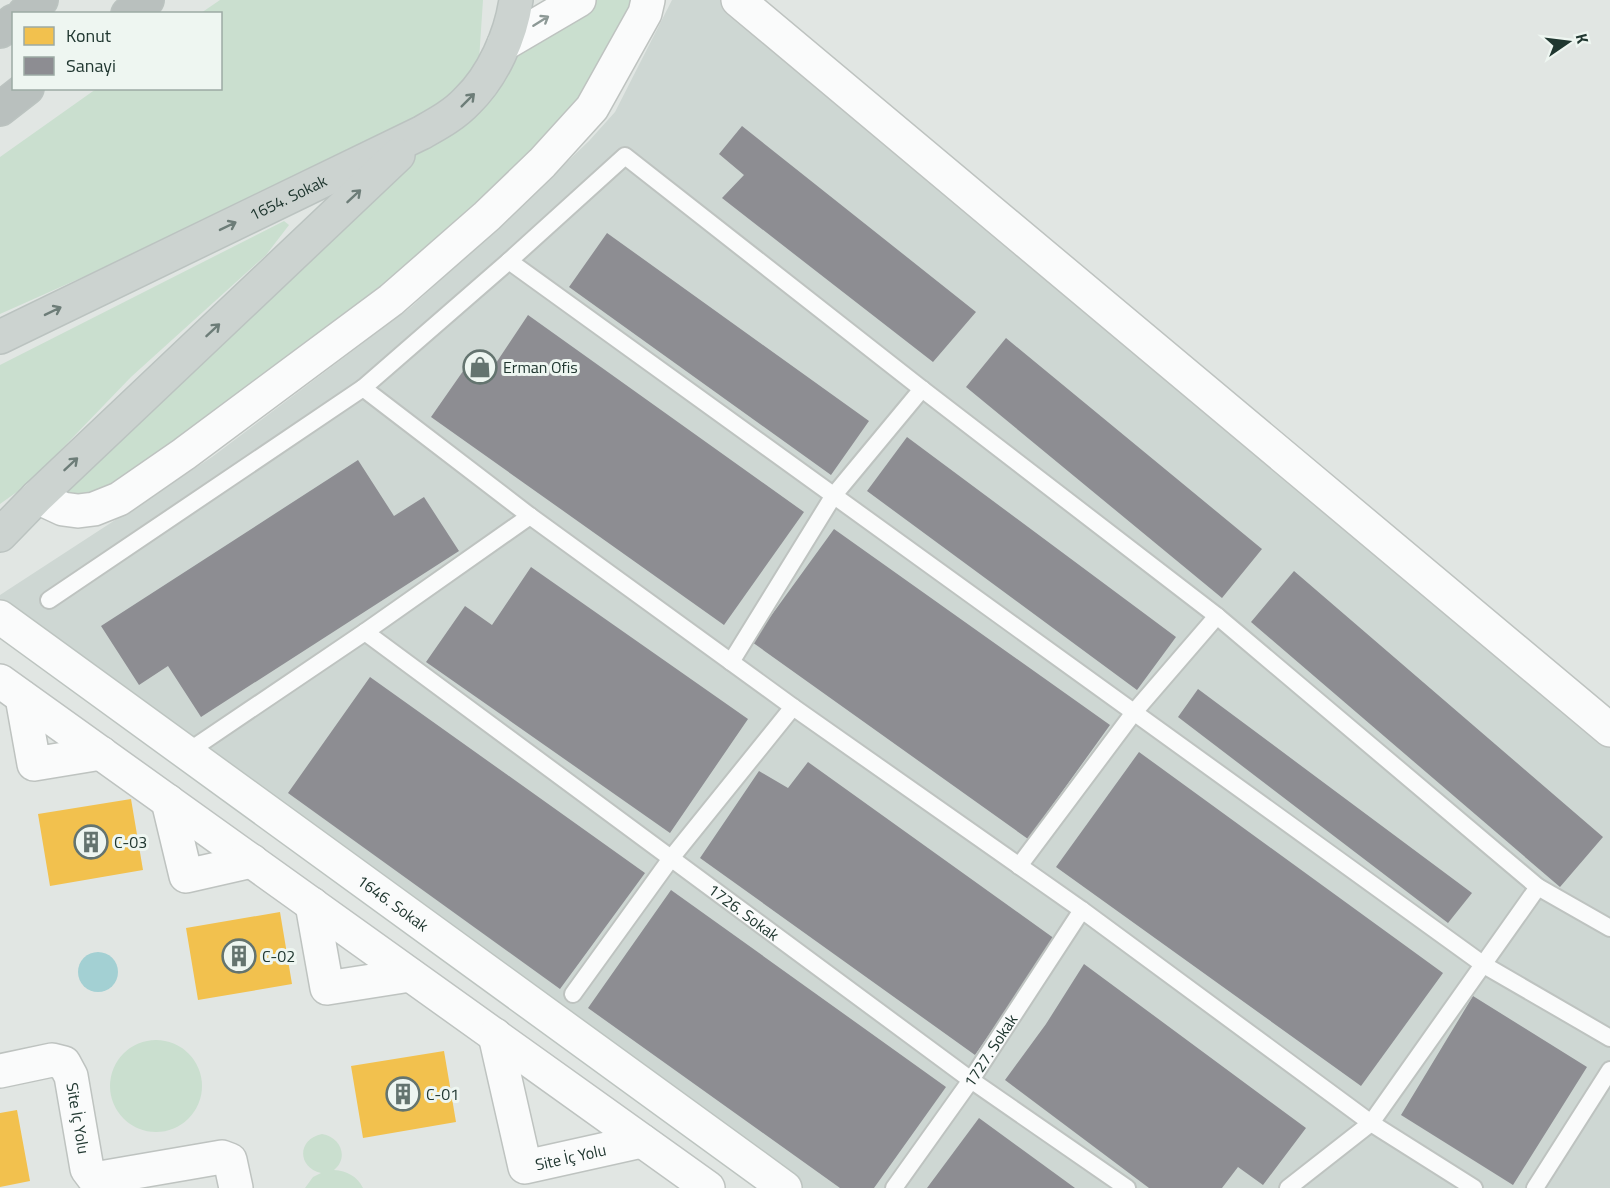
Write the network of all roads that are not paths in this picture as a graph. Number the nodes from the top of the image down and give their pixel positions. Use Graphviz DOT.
graph roads {
  1 [pos="42,0"];
  2 [pos="147,0"];
  3 [pos="516,0"];
  4 [pos="579,0"];
  5 [pos="648,0"];
  6 [pos="738,0"];
  7 [pos="27,12"];
  8 [pos="131,12"];
  9 [pos="12,23"];
  10 [pos="0,32"];
  11 [pos="504,44"];
  12 [pos="24,90"];
  13 [pos="0,109"];
  14 [pos="420,134"];
  15 [pos="508,261"];
  16 [pos="0,336"];
  17 [pos="363,388"];
  18 [pos="922,389"];
  19 [pos="834,495"];
  20 [pos="37,497"];
  21 [pos="530,516"];
  22 [pos="0,536"];
  23 [pos="49,600"];
  24 [pos="1217,616"];
  25 [pos="0,617"];
  26 [pos="365,632"];
  27 [pos="731,662"];
  28 [pos="11,689"];
  29 [pos="794,707"];
  30 [pos="1135,711"];
  31 [pos="1610,730"];
  32 [pos="101,753"];
  33 [pos="186,753"];
  34 [pos="168,801"];
  35 [pos="672,857"];
  36 [pos="252,861"];
  37 [pos="1019,866"];
  38 [pos="1538,887"];
  39 [pos="312,904"];
  40 [pos="1082,910"];
  41 [pos="1610,928"];
  42 [pos="1484,965"];
  43 [pos="410,975"];
  44 [pos="573,994"];
  45 [pos="495,1035"];
  46 [pos="1610,1038"];
  47 [pos="1610,1070"];
  48 [pos="0,1071"];
  49 [pos="971,1080"];
  50 [pos="1371,1123"];
  51 [pos="642,1141"];
  52 [pos="705,1187"];
  53 [pos="1471,1187"];
  54 [pos="236,1188"];
  55 [pos="785,1188"];
  56 [pos="894,1188"];
  57 [pos="1127,1188"];
  58 [pos="1288,1188"];
  59 [pos="1535,1188"];
  1 -- 7 [label="highway"];
  2 -- 8 [label="highway"];
  3 -- 11 [label="main road, 1654. Sokak"];
  11 -- 4 [label="street, one-way"];
  5 -- 20 [label="street"];
  6 -- 31 [label="street"];
  9 -- 10 [label="highway"];
  14 -- 11 [label="main road, 1654. Sokak, one-way"];
  12 -- 13 [label="highway"];
  16 -- 14 [label="main road, 1654. Sokak, one-way"];
  20 -- 14 [label="main road, one-way"];
  15 -- 17 [label="lane"];
  15 -- 18 [label="lane"];
  15 -- 19 [label="lane"];
  17 -- 21 [label="lane"];
  17 -- 23 [label="lane"];
  18 -- 19 [label="lane"];
  18 -- 24 [label="lane"];
  19 -- 27 [label="lane"];
  19 -- 30 [label="lane"];
  20 -- 22 [label="main road"];
  21 -- 26 [label="lane"];
  21 -- 27 [label="lane"];
  24 -- 30 [label="lane"];
  24 -- 38 [label="lane"];
  25 -- 33 [label="street, 1646. Sokak"];
  26 -- 33 [label="lane"];
  26 -- 35 [label="lane, 1726. Sokak"];
  27 -- 29 [label="lane"];
  28 -- 32 [label="street, Site İç Yolu"];
  28 -- 32 [label="street, Site İç Yolu"];
  29 -- 35 [label="lane"];
  29 -- 37 [label="lane"];
  30 -- 37 [label="lane"];
  30 -- 42 [label="lane"];
  32 -- 34 [label="street, Site İç Yolu"];
  33 -- 55 [label="street, 1646. Sokak"];
  34 -- 36 [label="street, Site İç Yolu"];
  34 -- 36 [label="street"];
  35 -- 44 [label="lane"];
  35 -- 49 [label="lane, 1726. Sokak"];
  36 -- 39 [label="street, Site İç Yolu"];
  37 -- 40 [label="lane"];
  38 -- 41 [label="lane"];
  38 -- 42 [label="lane"];
  39 -- 43 [label="street, Site İç Yolu"];
  39 -- 43 [label="street"];
  40 -- 49 [label="lane, 1727. Sokak"];
  40 -- 50 [label="lane"];
  42 -- 46 [label="lane"];
  42 -- 50 [label="lane"];
  43 -- 45 [label="street, Site İç Yolu"];
  45 -- 51 [label="street, Site İç Yolu"];
  45 -- 51 [label="street, Site İç Yolu"];
  47 -- 59 [label="lane"];
  48 -- 54 [label="street, Site İç Yolu"];
  49 -- 56 [label="lane, 1727. Sokak"];
  49 -- 57 [label="lane, 1726. Sokak"];
  50 -- 53 [label="lane"];
  50 -- 58 [label="lane"];
  51 -- 52 [label="street, Site İç Yolu"];
}
